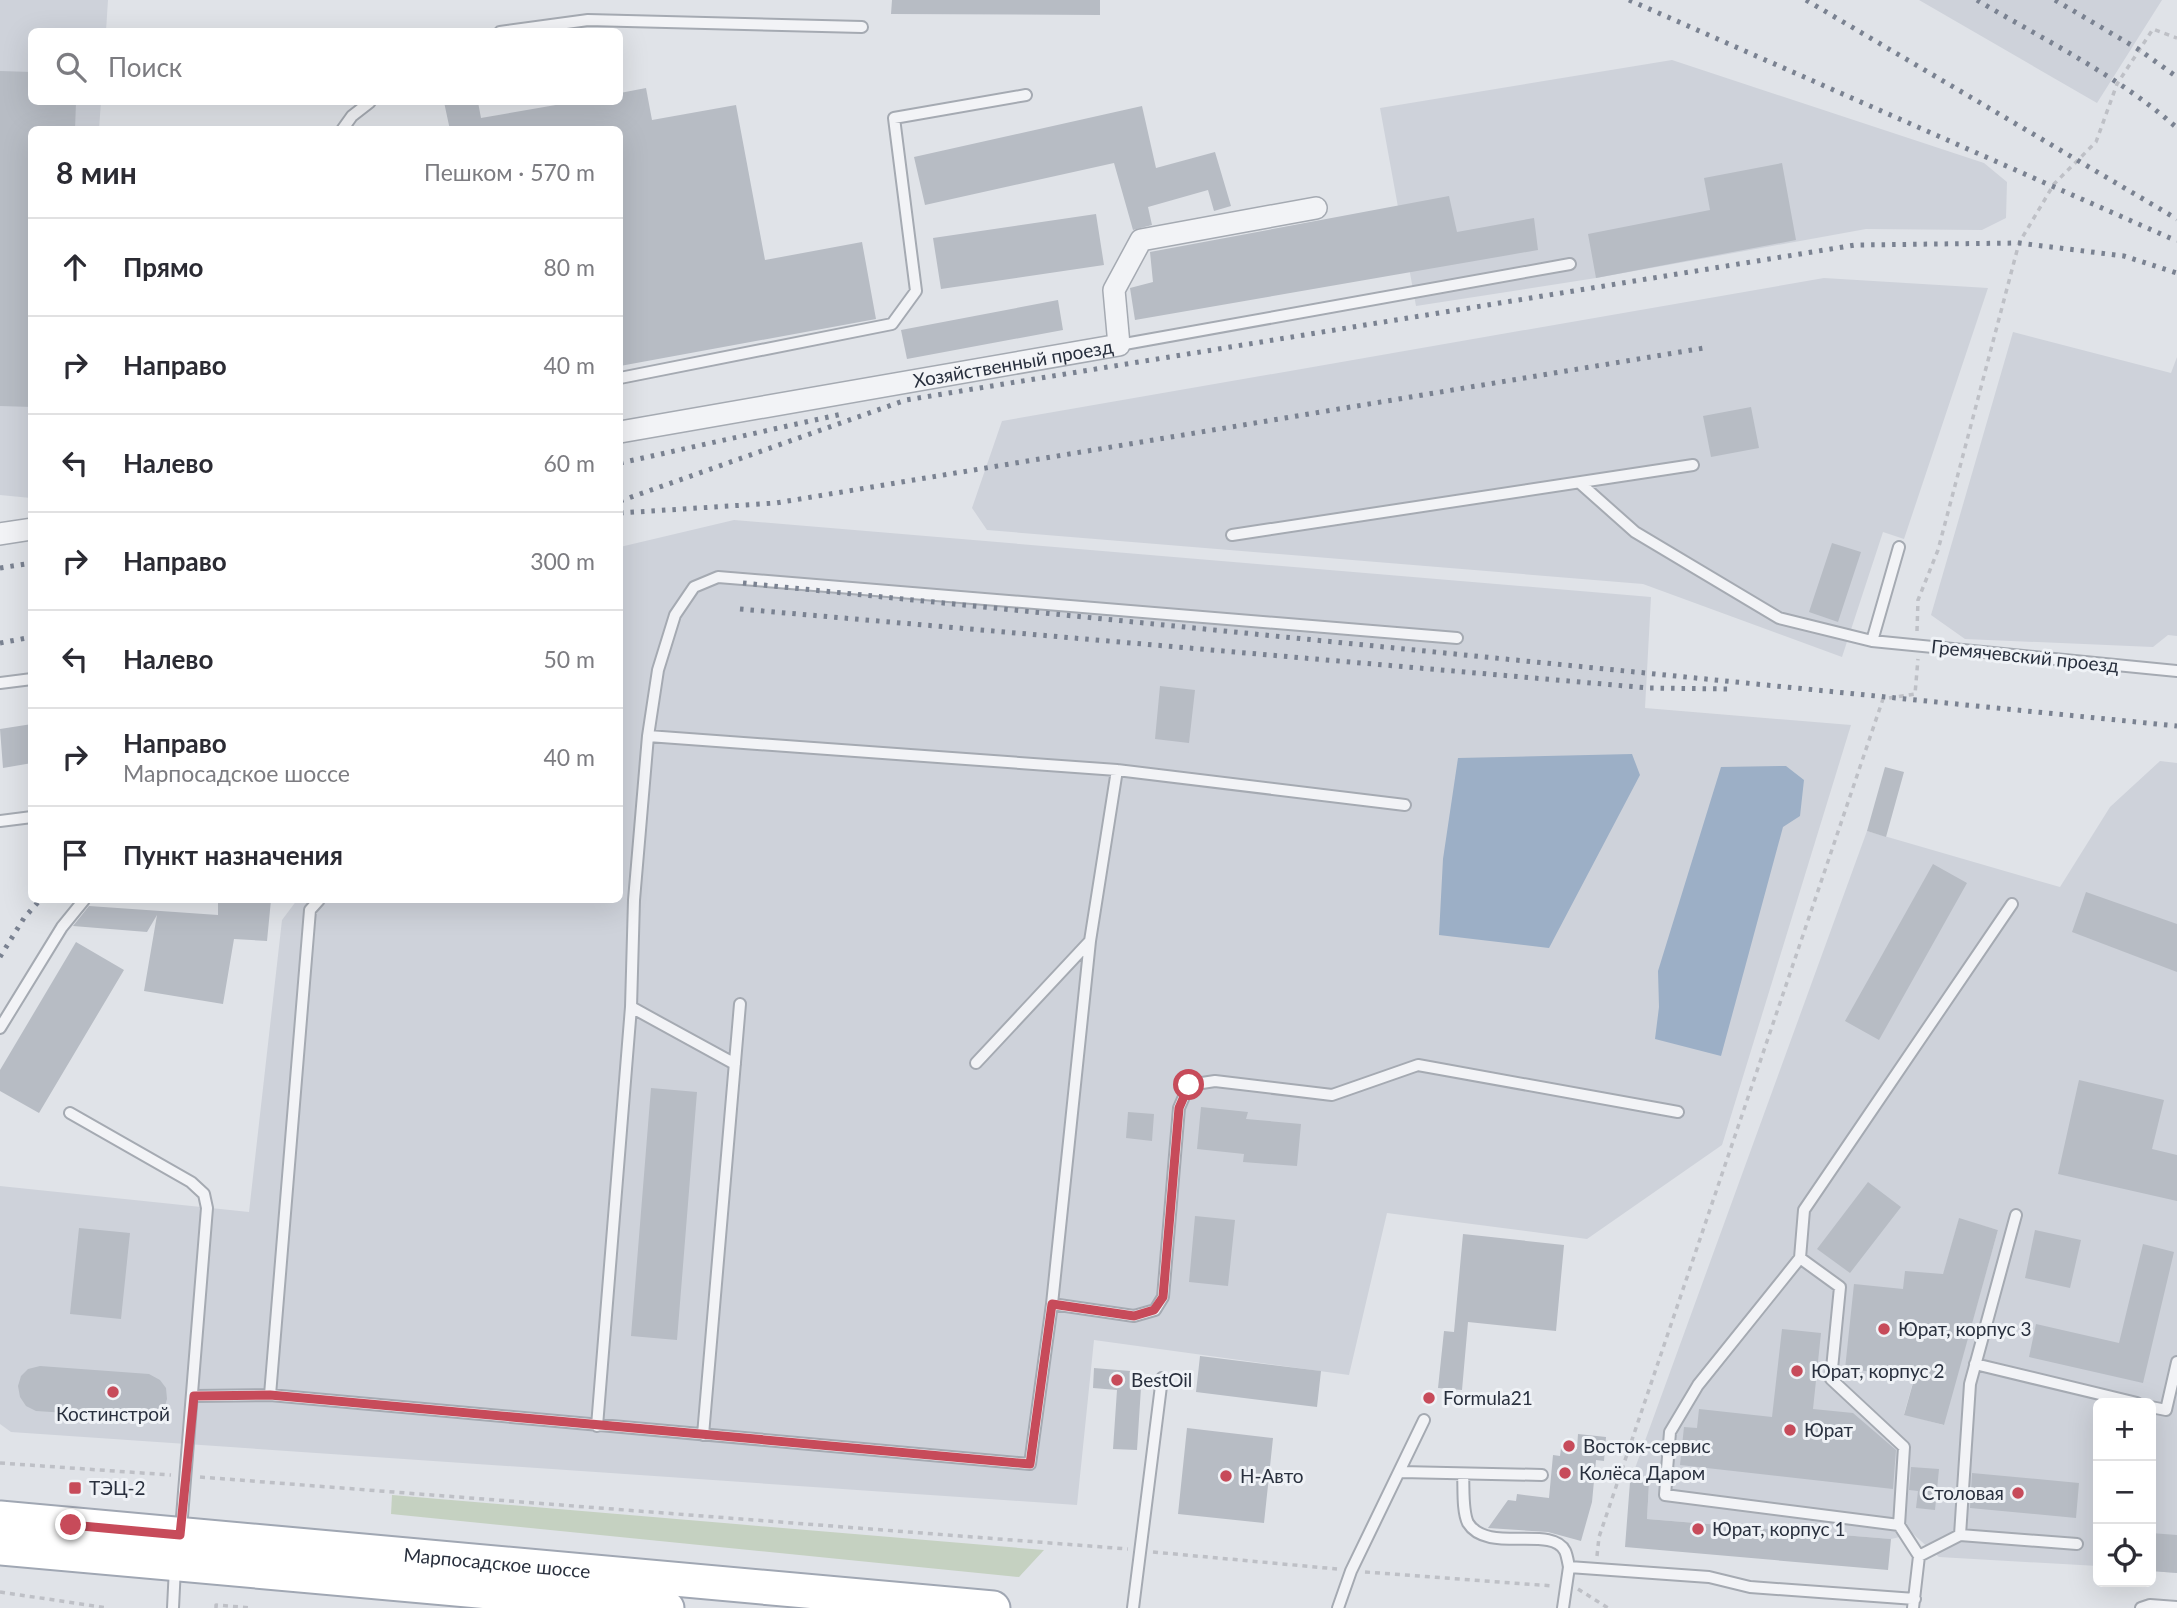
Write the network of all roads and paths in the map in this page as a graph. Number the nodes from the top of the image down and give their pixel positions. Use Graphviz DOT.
graph roads {
  1 [pos="862,27"];
  2 [pos="529,28"];
  3 [pos="2177,38"];
  4 [pos="1026,95"];
  5 [pos="366,105"];
  6 [pos="345,126"];
  7 [pos="1316,208"];
  8 [pos="1570,264"];
  9 [pos="1119,345"];
  10 [pos="623,377"];
  11 [pos="623,431"];
  12 [pos="1693,465"];
  13 [pos="1581,484"];
  14 [pos="28,530"];
  15 [pos="0,534"];
  16 [pos="1232,535"];
  17 [pos="1899,547"];
  18 [pos="1457,638"];
  19 [pos="1872,641"];
  20 [pos="1918,646"];
  21 [pos="2177,671"];
  22 [pos="28,680"];
  23 [pos="0,683"];
  24 [pos="648,736"];
  25 [pos="1117,770"];
  26 [pos="1405,805"];
  27 [pos="28,818"];
  28 [pos="0,821"];
  29 [pos="623,899"];
  30 [pos="634,900"];
  31 [pos="82,903"];
  32 [pos="316,903"];
  33 [pos="2012,904"];
  34 [pos="1090,941"];
  35 [pos="740,1004"];
  36 [pos="631,1007"];
  37 [pos="0,1028"];
  38 [pos="976,1063"];
  39 [pos="735,1064"];
  40 [pos="1678,1112"];
  41 [pos="70,1113"];
  42 [pos="2016,1215"];
  43 [pos="1800,1258"];
  44 [pos="1052,1304"];
  45 [pos="2177,1362"];
  46 [pos="1975,1364"];
  47 [pos="1163,1378"];
  48 [pos="270,1395"];
  49 [pos="194,1396"];
  50 [pos="2116,1398"];
  51 [pos="2156,1408"];
  52 [pos="1424,1420"];
  53 [pos="597,1426"];
  54 [pos="704,1435"];
  55 [pos="0,1463"];
  56 [pos="1401,1472"];
  57 [pos="1463,1474"];
  58 [pos="1542,1475"];
  59 [pos="178,1476"];
  60 [pos="195,1477"];
  61 [pos="0,1518"];
  62 [pos="1899,1525"];
  63 [pos="1960,1535"];
  64 [pos="2077,1544"];
  65 [pos="0,1548"];
  66 [pos="1115,1548"];
  67 [pos="178,1550"];
  68 [pos="1170,1553"];
  69 [pos="1919,1556"];
  70 [pos="1569,1567"];
  71 [pos="1596,1569"];
  72 [pos="1345,1570"];
  73 [pos="1358,1571"];
  74 [pos="1555,1586"];
  75 [pos="1577,1589"];
  76 [pos="0,1592"];
  77 [pos="493,1600"];
  78 [pos="1914,1603"];
  79 [pos="2177,1607"];
  80 [pos="108,1608"];
  81 [pos="173,1608"];
  82 [pos="216,1608"];
  83 [pos="253,1608"];
  84 [pos="667,1608"];
  85 [pos="993,1608"];
  86 [pos="1133,1608"];
  87 [pos="1338,1608"];
  88 [pos="1563,1608"];
  89 [pos="1608,1608"];
  90 [pos="2141,1608"];
  1 -- 2 [label="lane"];
  3 -- 20 [label="path"];
  4 -- 10 [label="lane"];
  5 -- 6 [label="lane"];
  7 -- 9 [label="street, Хозяйственный проезд"];
  8 -- 9 [label="lane"];
  9 -- 11 [label="street, Хозяйственный проезд"];
  12 -- 13 [label="lane"];
  13 -- 16 [label="lane"];
  13 -- 19 [label="lane, Гремячевский проезд"];
  14 -- 15 [label="street"];
  17 -- 19 [label="lane"];
  18 -- 24 [label="lane"];
  19 -- 20 [label="lane, Гремячевский проезд"];
  20 -- 21 [label="lane, Гремячевский проезд"];
  20 -- 71 [label="path"];
  22 -- 23 [label="lane"];
  24 -- 25 [label="lane"];
  24 -- 30 [label="lane"];
  25 -- 26 [label="lane"];
  25 -- 34 [label="lane"];
  27 -- 28 [label="lane"];
  29 -- 30 [label="lane"];
  30 -- 36 [label="lane"];
  31 -- 37 [label="lane"];
  32 -- 48 [label="lane"];
  33 -- 43 [label="lane"];
  34 -- 38 [label="lane"];
  34 -- 44 [label="lane"];
  35 -- 39 [label="lane"];
  36 -- 39 [label="lane"];
  36 -- 53 [label="lane"];
  39 -- 54 [label="lane"];
  40 -- 44 [label="lane"];
  41 -- 49 [label="lane"];
  42 -- 46 [label="lane"];
  43 -- 62 [label="lane"];
  43 -- 62 [label="lane"];
  44 -- 54 [label="lane"];
  45 -- 51 [label="lane"];
  46 -- 50 [label="lane"];
  46 -- 63 [label="lane"];
  47 -- 86 [label="lane"];
  48 -- 49 [label="lane"];
  48 -- 53 [label="lane"];
  49 -- 67 [label="lane"];
  52 -- 56 [label="lane"];
  53 -- 54 [label="lane"];
  55 -- 59 [label="path"];
  56 -- 57 [label="lane"];
  56 -- 87 [label="lane"];
  57 -- 58 [label="lane"];
  57 -- 70 [label="lane"];
  60 -- 66 [label="path"];
  61 -- 67 [label="main road, Марпосадское шоссе"];
  62 -- 69 [label="lane"];
  63 -- 64 [label="lane"];
  63 -- 69 [label="lane"];
  65 -- 67 [label="main road, Марпосадское шоссе"];
  67 -- 77 [label="main road, Марпосадское шоссе"];
  67 -- 81 [label="lane"];
  67 -- 85 [label="main road, Марпосадское шоссе"];
  68 -- 72 [label="path"];
  69 -- 78 [label="lane"];
  70 -- 71 [label="lane"];
  70 -- 88 [label="lane"];
  71 -- 78 [label="lane"];
  73 -- 74 [label="path"];
  75 -- 89 [label="path"];
  76 -- 80 [label="path"];
  77 -- 84 [label="main road, Марпосадское шоссе"];
  79 -- 90 [label="lane"];
  82 -- 83 [label="path"];
}
